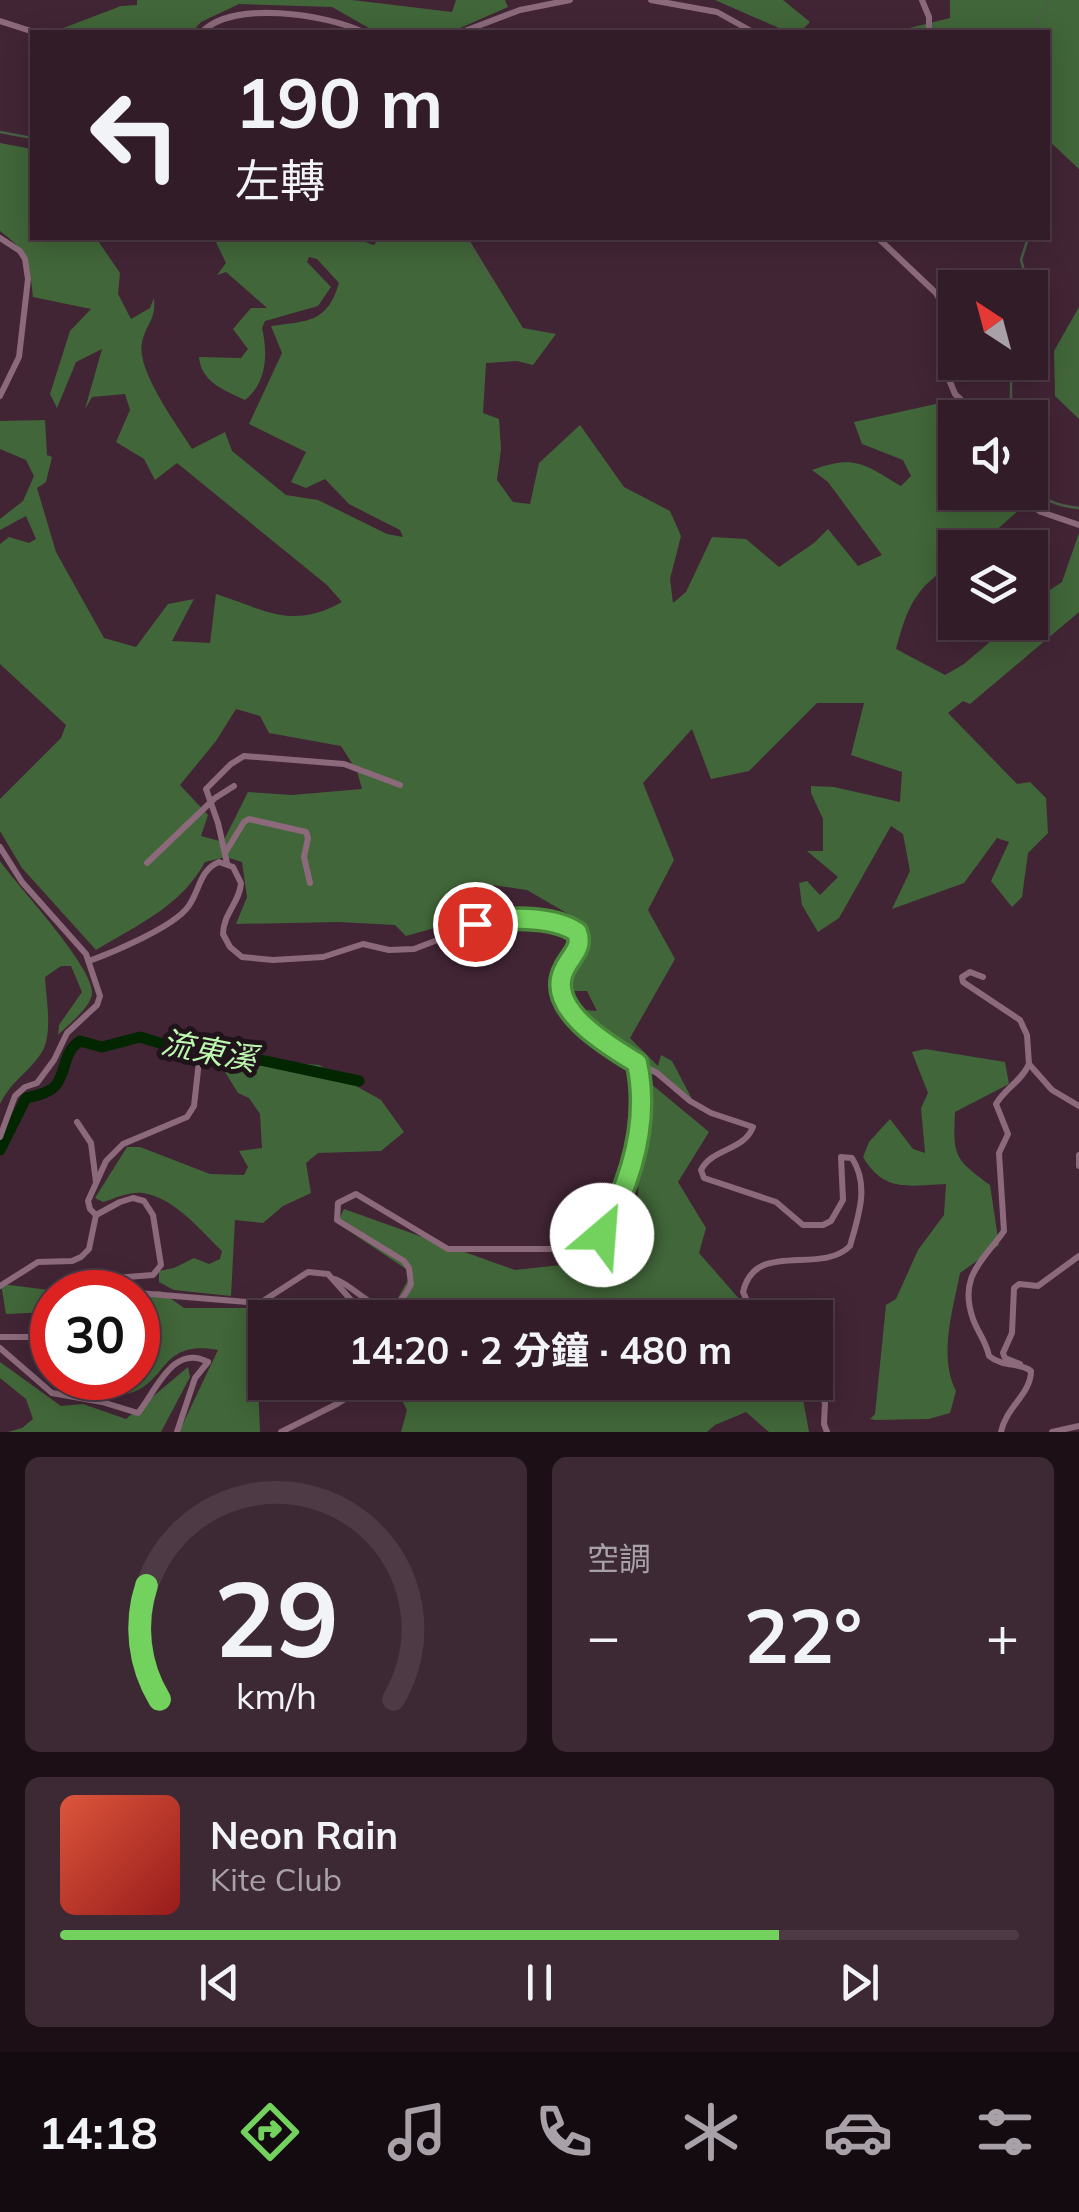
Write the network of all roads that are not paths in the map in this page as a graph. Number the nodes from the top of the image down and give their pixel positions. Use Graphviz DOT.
graph roads {
  1 [pos="570,0"];
  2 [pos="651,0"];
  3 [pos="922,0"];
  4 [pos="0,21"];
  5 [pos="204,30"];
  6 [pos="357,30"];
  7 [pos="467,30"];
  8 [pos="749,30"];
  9 [pos="930,30"];
  10 [pos="30,31"];
  11 [pos="0,238"];
  12 [pos="880,240"];
  13 [pos="0,396"];
  14 [pos="961,400"];
  15 [pos="1038,510"];
  16 [pos="1079,525"];
  17 [pos="400,785"];
  18 [pos="234,786"];
  19 [pos="209,803"];
  20 [pos="0,846"];
  21 [pos="225,854"];
  22 [pos="146,863"];
  23 [pos="227,864"];
  24 [pos="310,883"];
  25 [pos="89,961"];
  26 [pos="983,977"];
  27 [pos="199,1061"];
  28 [pos="637,1063"];
  29 [pos="1029,1064"];
  30 [pos="1079,1106"];
  31 [pos="77,1122"];
  32 [pos="0,1137"];
  33 [pos="1079,1155"];
  34 [pos="1079,1166"];
  35 [pos="96,1183"];
  36 [pos="96,1215"];
  37 [pos="1079,1256"];
  38 [pos="157,1270"];
  39 [pos="335,1279"];
  40 [pos="0,1286"];
  41 [pos="160,1296"];
  42 [pos="349,1300"];
  43 [pos="746,1300"];
  44 [pos="0,1337"];
  45 [pos="30,1337"];
  46 [pos="0,1348"];
  47 [pos="1021,1365"];
  48 [pos="342,1400"];
  49 [pos="824,1400"];
  50 [pos="1079,1426"];
  51 [pos="177,1432"];
  52 [pos="282,1432"];
  53 [pos="828,1432"];
  54 [pos="1001,1432"];
  55 [pos="1052,1432"];
  1 -- 7 [label="street"];
  2 -- 8 [label="street"];
  3 -- 9 [label="street"];
  4 -- 10 [label="street"];
  5 -- 6 [label="street"];
  11 -- 13 [label="street"];
  12 -- 14 [label="street"];
  15 -- 16 [label="street"];
  17 -- 19 [label="street"];
  18 -- 19 [label="street"];
  19 -- 21 [label="street"];
  19 -- 22 [label="street"];
  20 -- 25 [label="street"];
  21 -- 23 [label="street"];
  21 -- 24 [label="street"];
  23 -- 25 [label="street"];
  23 -- 28 [label="street"];
  25 -- 32 [label="street"];
  26 -- 29 [label="street"];
  27 -- 35 [label="street"];
  28 -- 39 [label="street"];
  28 -- 43 [label="street"];
  29 -- 30 [label="street"];
  29 -- 47 [label="street"];
  31 -- 35 [label="street"];
  33 -- 34 [label="street"];
  35 -- 36 [label="street"];
  36 -- 38 [label="street"];
  36 -- 40 [label="street"];
  37 -- 47 [label="street"];
  39 -- 41 [label="street"];
  39 -- 42 [label="street"];
  44 -- 45 [label="street"];
  46 -- 51 [label="street"];
  47 -- 54 [label="street"];
  48 -- 52 [label="street"];
  49 -- 53 [label="street"];
  50 -- 55 [label="street"];
}
